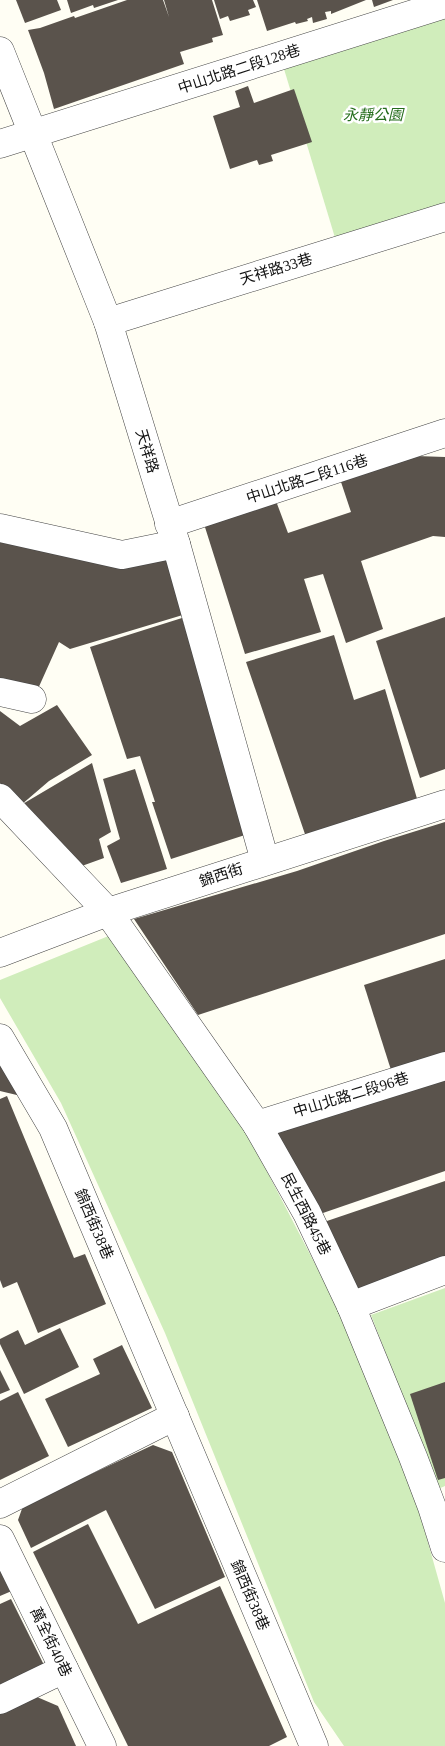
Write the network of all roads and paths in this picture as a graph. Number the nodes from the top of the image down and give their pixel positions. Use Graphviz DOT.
graph roads {
  1 [pos="445,4"];
  2 [pos="0,50"];
  3 [pos="32,134"];
  4 [pos="0,144"];
  5 [pos="445,216"];
  6 [pos="108,322"];
  7 [pos="445,433"];
  8 [pos="0,528"];
  9 [pos="173,534"];
  10 [pos="0,692"];
  11 [pos="32,699"];
  12 [pos="0,798"];
  13 [pos="445,804"];
  14 [pos="265,861"];
  15 [pos="108,912"];
  16 [pos="0,953"];
  17 [pos="0,1038"];
  18 [pos="445,1066"];
  19 [pos="257,1125"];
  20 [pos="445,1270"];
  21 [pos="351,1306"];
  22 [pos="175,1416"];
  23 [pos="0,1504"];
  24 [pos="439,1504"];
  25 [pos="0,1538"];
  26 [pos="445,1548"];
  27 [pos="64,1669"];
  28 [pos="0,1700"];
  29 [pos="102,1746"];
  30 [pos="314,1746"];
  1 -- 3 [label="street, 中山北路二段128巷"];
  2 -- 3 [label="street, 天祥路"];
  3 -- 4 [label="street, 中山北路二段128巷"];
  3 -- 6 [label="street, 天祥路"];
  5 -- 6 [label="street, 天祥路33巷"];
  6 -- 9 [label="street, 天祥路"];
  7 -- 9 [label="street, 中山北路二段116巷"];
  8 -- 9 [label="street, 中山北路二段116巷"];
  9 -- 14 [label="street, 天祥路"];
  10 -- 11 [label="street"];
  12 -- 15 [label="street, 民生西路45巷"];
  13 -- 14 [label="street, 錦西街"];
  14 -- 15 [label="street, 錦西街"];
  15 -- 16 [label="street, 錦西街"];
  15 -- 19 [label="street, 民生西路45巷"];
  17 -- 22 [label="street, 錦西街38巷"];
  18 -- 19 [label="street, 中山北路二段96巷"];
  19 -- 21 [label="street, 民生西路45巷"];
  20 -- 21 [label="street"];
  21 -- 24 [label="street, 民生西路45巷"];
  22 -- 23 [label="street"];
  22 -- 30 [label="street, 錦西街38巷"];
  24 -- 26 [label="street, 民生西路45巷"];
  25 -- 27 [label="street, 萬全街40巷"];
  27 -- 28 [label="street"];
  27 -- 29 [label="street, 萬全街40巷"];
}
